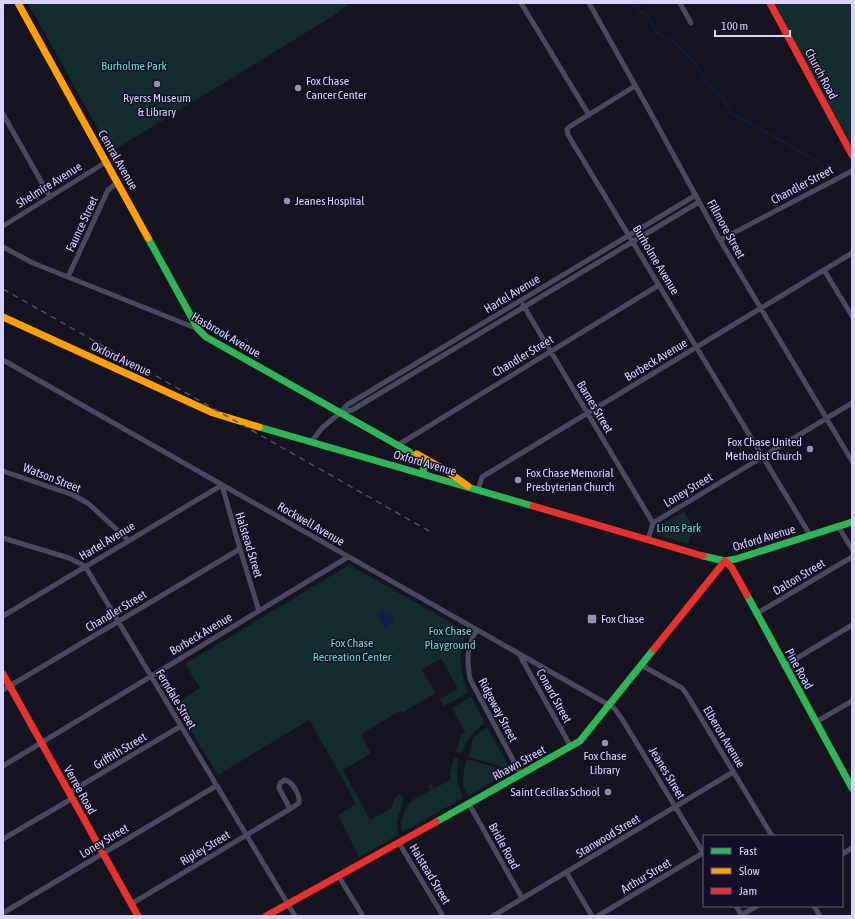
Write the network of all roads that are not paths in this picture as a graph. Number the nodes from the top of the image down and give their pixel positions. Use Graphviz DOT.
graph roads {
  1 [pos="18,3"];
  2 [pos="521,3"];
  3 [pos="589,3"];
  4 [pos="680,3"];
  5 [pos="770,3"];
  6 [pos="691,23"];
  7 [pos="635,86"];
  8 [pos="3,114"];
  9 [pos="589,115"];
  10 [pos="852,155"];
  11 [pos="106,162"];
  12 [pos="852,171"];
  13 [pos="118,182"];
  14 [pos="696,195"];
  15 [pos="50,197"];
  16 [pos="699,202"];
  17 [pos="3,226"];
  18 [pos="628,234"];
  19 [pos="720,240"];
  20 [pos="633,242"];
  21 [pos="3,247"];
  22 [pos="852,254"];
  23 [pos="824,270"];
  24 [pos="68,278"];
  25 [pos="660,286"];
  26 [pos="520,301"];
  27 [pos="524,307"];
  28 [pos="762,309"];
  29 [pos="852,316"];
  30 [pos="3,317"];
  31 [pos="198,329"];
  32 [pos="696,347"];
  33 [pos="550,352"];
  34 [pos="3,360"];
  35 [pos="852,403"];
  36 [pos="342,412"];
  37 [pos="587,413"];
  38 [pos="827,418"];
  39 [pos="312,441"];
  40 [pos="398,445"];
  41 [pos="408,451"];
  42 [pos="762,457"];
  43 [pos="852,460"];
  44 [pos="3,471"];
  45 [pos="424,473"];
  46 [pos="222,485"];
  47 [pos="470,487"];
  48 [pos="478,490"];
  49 [pos="653,522"];
  50 [pos="852,522"];
  51 [pos="838,526"];
  52 [pos="810,536"];
  53 [pos="3,538"];
  54 [pos="128,540"];
  55 [pos="648,540"];
  56 [pos="240,549"];
  57 [pos="852,549"];
  58 [pos="348,556"];
  59 [pos="852,556"];
  60 [pos="725,561"];
  61 [pos="85,566"];
  62 [pos="259,611"];
  63 [pos="756,614"];
  64 [pos="3,616"];
  65 [pos="117,622"];
  66 [pos="852,625"];
  67 [pos="477,630"];
  68 [pos="519,654"];
  69 [pos="641,665"];
  70 [pos="784,666"];
  71 [pos="3,674"];
  72 [pos="151,676"];
  73 [pos="6,688"];
  74 [pos="852,701"];
  75 [pos="610,705"];
  76 [pos="816,722"];
  77 [pos="181,726"];
  78 [pos="41,742"];
  79 [pos="571,748"];
  80 [pos="3,766"];
  81 [pos="732,772"];
  82 [pos="521,775"];
  83 [pos="216,786"];
  84 [pos="852,788"];
  85 [pos="71,795"];
  86 [pos="469,804"];
  87 [pos="676,807"];
  88 [pos="290,809"];
  89 [pos="246,835"];
  90 [pos="771,835"];
  91 [pos="3,840"];
  92 [pos="399,843"];
  93 [pos="852,848"];
  94 [pos="703,851"];
  95 [pos="103,853"];
  96 [pos="843,853"];
  97 [pos="703,854"];
  98 [pos="566,872"];
  99 [pos="339,876"];
  100 [pos="522,898"];
  101 [pos="131,904"];
  102 [pos="288,904"];
  103 [pos="736,907"];
  104 [pos="755,907"];
  105 [pos="815,907"];
  106 [pos="3,913"];
  107 [pos="136,915"];
  108 [pos="266,916"];
  109 [pos="295,916"];
  110 [pos="363,916"];
  111 [pos="443,916"];
  112 [pos="493,916"];
  113 [pos="592,916"];
  114 [pos="598,916"];
  115 [pos="741,916"];
  116 [pos="820,916"];
  1 -- 11 [label="main road, Central Avenue"];
  2 -- 9 [label="street"];
  3 -- 7 [label="street, Fillmore Street"];
  4 -- 6 [label="street"];
  5 -- 10 [label="main road, Church Road"];
  7 -- 9 [label="street"];
  7 -- 14 [label="street, Fillmore Street"];
  8 -- 15 [label="street"];
  9 -- 18 [label="street, Burholme Avenue"];
  11 -- 13 [label="main road, Central Avenue"];
  11 -- 15 [label="street, Shelmire Avenue"];
  12 -- 19 [label="street, Chandler Street"];
  13 -- 24 [label="street, Faunce Street"];
  13 -- 31 [label="main road, Central Avenue"];
  14 -- 16 [label="street, Fillmore Street"];
  14 -- 18 [label="street, Hartel Avenue"];
  15 -- 17 [label="street, Shelmire Avenue"];
  16 -- 19 [label="street, Fillmore Street"];
  16 -- 20 [label="street, Hartel Avenue"];
  18 -- 20 [label="street, Burholme Avenue"];
  18 -- 26 [label="street, Hartel Avenue"];
  19 -- 28 [label="street, Fillmore Street"];
  20 -- 25 [label="street, Burholme Avenue"];
  20 -- 27 [label="street, Hartel Avenue"];
  21 -- 24 [label="street, Hasbrook Avenue"];
  22 -- 23 [label="street, Borbeck Avenue"];
  23 -- 28 [label="street, Borbeck Avenue"];
  23 -- 29 [label="street"];
  24 -- 31 [label="street, Hasbrook Avenue"];
  25 -- 32 [label="street, Burholme Avenue"];
  25 -- 33 [label="street, Chandler Street"];
  26 -- 27 [label="street, Barnes Street"];
  26 -- 36 [label="street, Hartel Avenue"];
  27 -- 33 [label="street, Barnes Street"];
  27 -- 36 [label="street, Hartel Avenue"];
  28 -- 32 [label="street, Borbeck Avenue"];
  28 -- 38 [label="street, Fillmore Street"];
  30 -- 39 [label="main road, Oxford Avenue"];
  31 -- 36 [label="main road, Hasbrook Avenue"];
  32 -- 37 [label="street, Borbeck Avenue"];
  32 -- 42 [label="street, Burholme Avenue"];
  33 -- 37 [label="street, Barnes Street"];
  33 -- 40 [label="street, Chandler Street"];
  34 -- 46 [label="street, Rockwell Avenue"];
  35 -- 38 [label="street, Loney Street"];
  36 -- 39 [label="street, Hartel Avenue"];
  36 -- 40 [label="main road, Hasbrook Avenue"];
  37 -- 48 [label="street, Borbeck Avenue"];
  37 -- 49 [label="street, Barnes Street"];
  38 -- 42 [label="street, Loney Street"];
  38 -- 43 [label="street, Fillmore Street"];
  39 -- 45 [label="main road, Oxford Avenue"];
  40 -- 41 [label="main road, Hasbrook Avenue"];
  41 -- 45 [label="main road, Hasbrook Avenue"];
  41 -- 47 [label="main road, Hasbrook Avenue"];
  42 -- 49 [label="street, Loney Street"];
  42 -- 52 [label="street, Burholme Avenue"];
  44 -- 54 [label="street, Watson Street"];
  45 -- 47 [label="main road, Oxford Avenue"];
  46 -- 54 [label="street, Hartel Avenue"];
  46 -- 56 [label="street, Halstead Street"];
  46 -- 58 [label="street, Rockwell Avenue"];
  47 -- 48 [label="main road, Oxford Avenue"];
  48 -- 55 [label="main road, Oxford Avenue"];
  49 -- 55 [label="street"];
  50 -- 51 [label="main road, Oxford Avenue"];
  51 -- 52 [label="main road, Oxford Avenue"];
  51 -- 57 [label="street"];
  52 -- 60 [label="main road, Oxford Avenue"];
  53 -- 61 [label="street"];
  54 -- 61 [label="street, Hartel Avenue"];
  55 -- 60 [label="main road, Oxford Avenue"];
  56 -- 62 [label="street, Halstead Street"];
  56 -- 65 [label="street, Chandler Street"];
  58 -- 62 [label="street, Borbeck Avenue"];
  58 -- 67 [label="street, Rockwell Avenue"];
  59 -- 63 [label="street, Dalton Street"];
  60 -- 63 [label="main road, Pine Road"];
  60 -- 69 [label="main road, Rhawn Street"];
  61 -- 64 [label="street, Hartel Avenue"];
  61 -- 65 [label="street, Ferndale Street"];
  62 -- 72 [label="street, Borbeck Avenue"];
  63 -- 70 [label="main road, Pine Road"];
  65 -- 72 [label="street, Ferndale Street"];
  65 -- 73 [label="street, Chandler Street"];
  66 -- 70 [label="street"];
  67 -- 68 [label="street, Rockwell Avenue"];
  67 -- 82 [label="street, Ridgeway Street"];
  68 -- 75 [label="street, Rockwell Avenue"];
  68 -- 79 [label="street, Conard Street"];
  69 -- 75 [label="main road, Rhawn Street"];
  69 -- 81 [label="street, Elberon Avenue"];
  70 -- 76 [label="main road, Pine Road"];
  71 -- 73 [label="main road, Verree Road"];
  72 -- 77 [label="street, Ferndale Street"];
  72 -- 78 [label="street, Borbeck Avenue"];
  73 -- 78 [label="main road, Verree Road"];
  74 -- 76 [label="street"];
  75 -- 79 [label="main road, Rhawn Street"];
  75 -- 87 [label="street, Jeanes Street"];
  76 -- 84 [label="main road, Pine Road"];
  77 -- 83 [label="street, Ferndale Street"];
  77 -- 85 [label="street, Griffith Street"];
  78 -- 80 [label="street, Borbeck Avenue"];
  78 -- 85 [label="main road, Verree Road"];
  79 -- 82 [label="main road, Rhawn Street"];
  81 -- 87 [label="street, Stanwood Street"];
  81 -- 90 [label="street, Elberon Avenue"];
  82 -- 86 [label="main road, Rhawn Street"];
  83 -- 89 [label="street, Ferndale Street"];
  83 -- 95 [label="street, Loney Street"];
  85 -- 91 [label="street, Griffith Street"];
  85 -- 95 [label="main road, Verree Road"];
  86 -- 92 [label="main road, Rhawn Street"];
  86 -- 100 [label="street, Bridle Road"];
  87 -- 94 [label="street, Jeanes Street"];
  87 -- 98 [label="street, Stanwood Street"];
  88 -- 88 [label="street"];
  88 -- 89 [label="street, Ripley Street"];
  89 -- 101 [label="street, Ripley Street"];
  89 -- 102 [label="street, Ferndale Street"];
  92 -- 99 [label="main road, Rhawn Street"];
  92 -- 111 [label="street, Halstead Street"];
  93 -- 96 [label="street"];
  95 -- 101 [label="main road, Verree Road"];
  95 -- 106 [label="street, Loney Street"];
  97 -- 114 [label="street, Arthur Street"];
  98 -- 100 [label="street, Stanwood Street"];
  98 -- 113 [label="street"];
  99 -- 102 [label="main road, Rhawn Street"];
  99 -- 110 [label="street"];
  100 -- 112 [label="street, Stanwood Street"];
  101 -- 107 [label="main road, Verree Road"];
  102 -- 108 [label="main road, Rhawn Street"];
  102 -- 109 [label="street, Ferndale Street"];
  103 -- 115 [label="street"];
  104 -- 115 [label="street"];
  105 -- 116 [label="street"];
}
